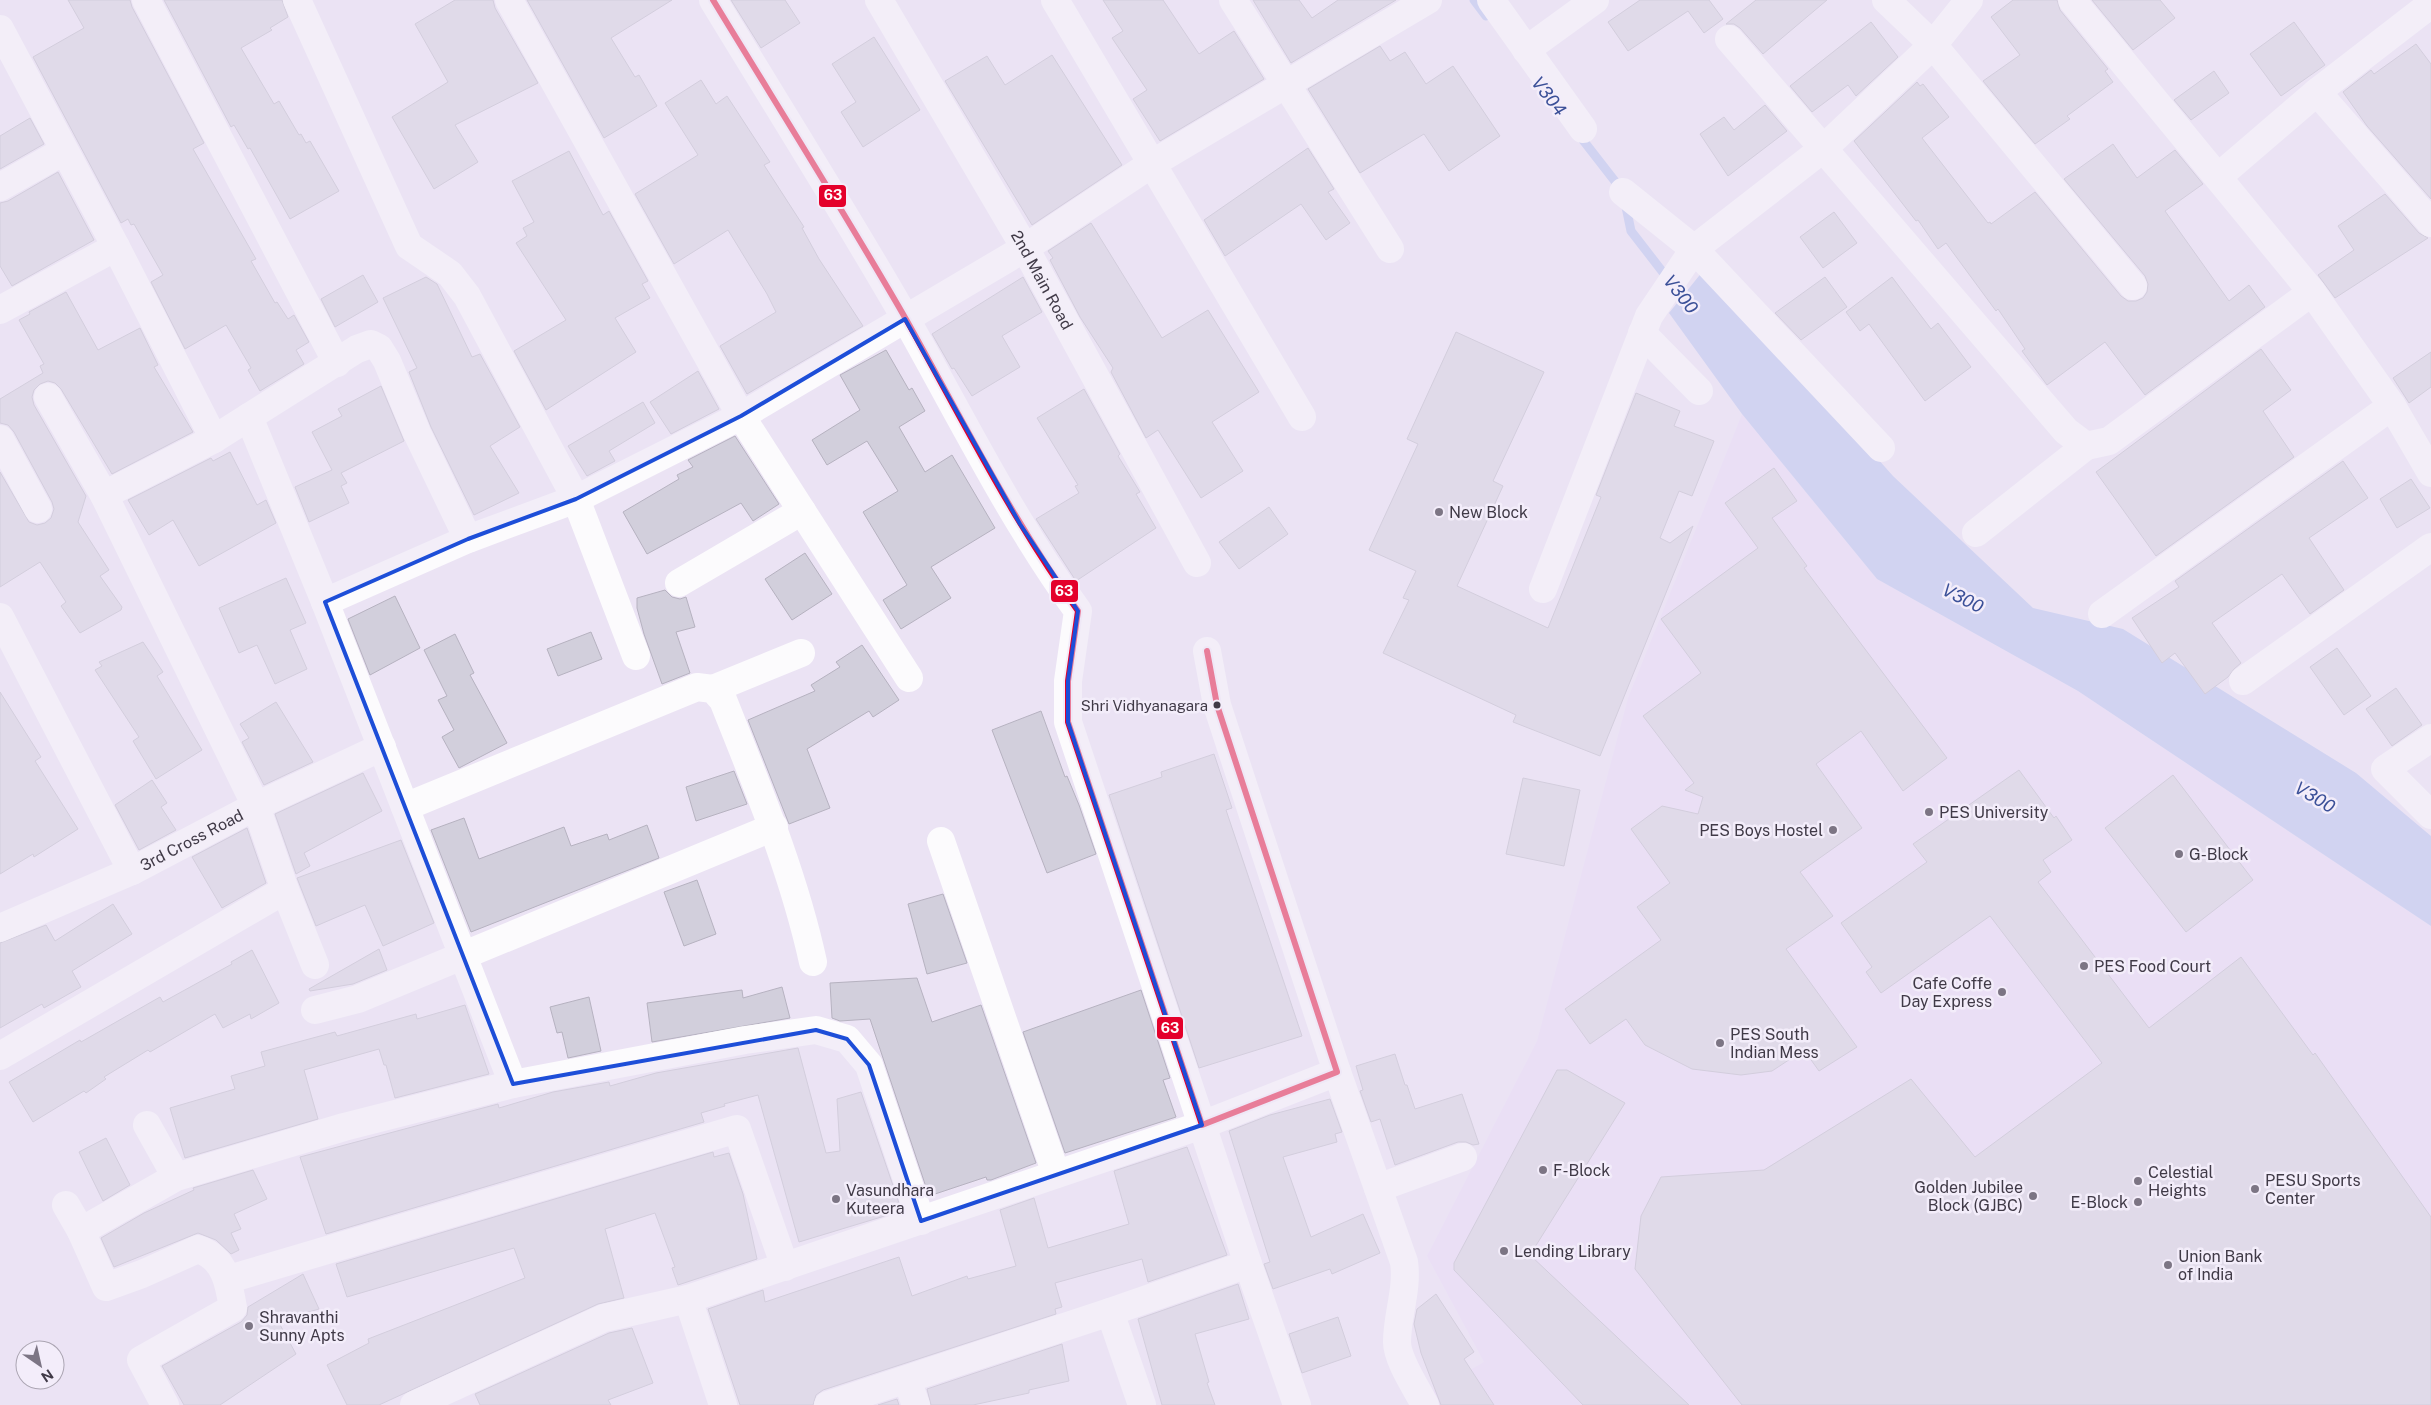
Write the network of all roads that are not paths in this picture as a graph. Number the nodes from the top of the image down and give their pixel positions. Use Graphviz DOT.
graph roads {
  1 [pos="146,0"];
  2 [pos="297,0"];
  3 [pos="509,0"];
  4 [pos="713,0"];
  5 [pos="879,0"];
  6 [pos="1055,0"];
  7 [pos="1234,0"];
  8 [pos="1428,0"];
  9 [pos="1491,0"];
  10 [pos="1595,0"];
  11 [pos="1886,0"];
  12 [pos="1969,0"];
  13 [pos="2072,0"];
  14 [pos="2429,10"];
  15 [pos="0,29"];
  16 [pos="1729,39"];
  17 [pos="1933,45"];
  18 [pos="1526,50"];
  19 [pos="1285,84"];
  20 [pos="2317,92"];
  21 [pos="1583,129"];
  22 [pos="1824,148"];
  23 [pos="64,151"];
  24 [pos="1153,163"];
  25 [pos="2218,177"];
  26 [pos="0,187"];
  27 [pos="1623,192"];
  28 [pos="2431,223"];
  29 [pos="116,246"];
  30 [pos="1025,248"];
  31 [pos="1390,249"];
  32 [pos="1694,249"];
  33 [pos="2133,286"];
  34 [pos="2312,292"];
  35 [pos="0,310"];
  36 [pos="906,319"];
  37 [pos="1646,324"];
  38 [pos="337,363"];
  39 [pos="1699,391"];
  40 [pos="48,397"];
  41 [pos="2392,406"];
  42 [pos="741,416"];
  43 [pos="249,417"];
  44 [pos="1302,417"];
  45 [pos="0,439"];
  46 [pos="214,439"];
  47 [pos="2086,446"];
  48 [pos="1881,448"];
  49 [pos="2431,473"];
  50 [pos="104,495"];
  51 [pos="576,498"];
  52 [pos="38,509"];
  53 [pos="802,511"];
  54 [pos="1976,532"];
  55 [pos="468,539"];
  56 [pos="2431,547"];
  57 [pos="1198,563"];
  58 [pos="679,583"];
  59 [pos="1544,589"];
  60 [pos="325,602"];
  61 [pos="2102,614"];
  62 [pos="0,616"];
  63 [pos="1206,651"];
  64 [pos="800,653"];
  65 [pos="636,656"];
  66 [pos="909,678"];
  67 [pos="2243,681"];
  68 [pos="713,689"];
  69 [pos="2431,738"];
  70 [pos="382,747"];
  71 [pos="256,806"];
  72 [pos="405,807"];
  73 [pos="2431,814"];
  74 [pos="774,827"];
  75 [pos="941,841"];
  76 [pos="132,871"];
  77 [pos="285,890"];
  78 [pos="0,928"];
  79 [pos="462,955"];
  80 [pos="813,962"];
  81 [pos="315,965"];
  82 [pos="315,1010"];
  83 [pos="0,1056"];
  84 [pos="1338,1072"];
  85 [pos="513,1084"];
  86 [pos="147,1125"];
  87 [pos="1202,1125"];
  88 [pos="1463,1157"];
  89 [pos="1056,1174"];
  90 [pos="176,1177"];
  91 [pos="1378,1188"];
  92 [pos="66,1205"];
  93 [pos="921,1221"];
  94 [pos="81,1231"];
  95 [pos="1248,1264"];
  96 [pos="785,1267"];
  97 [pos="228,1279"];
  98 [pos="688,1299"];
  99 [pos="1110,1312"];
  100 [pos="912,1392"];
  101 [pos="165,1405"];
  102 [pos="414,1405"];
  103 [pos="724,1405"];
  104 [pos="828,1405"];
  105 [pos="1142,1405"];
  106 [pos="1297,1405"];
  107 [pos="1425,1405"];
  1 -- 38 [label="street"];
  2 -- 51 [label="street"];
  3 -- 42 [label="street"];
  4 -- 36 [label="street"];
  5 -- 30 [label="street, 2nd Main Road"];
  6 -- 24 [label="street"];
  7 -- 19 [label="street"];
  8 -- 19 [label="street"];
  9 -- 18 [label="street"];
  10 -- 18 [label="street"];
  11 -- 17 [label="street"];
  12 -- 17 [label="street"];
  13 -- 25 [label="street"];
  14 -- 20 [label="street"];
  15 -- 23 [label="street"];
  16 -- 22 [label="street"];
  17 -- 22 [label="street"];
  17 -- 33 [label="street"];
  18 -- 21 [label="street"];
  19 -- 24 [label="street"];
  19 -- 31 [label="street"];
  20 -- 25 [label="street"];
  20 -- 28 [label="street"];
  22 -- 32 [label="street"];
  22 -- 47 [label="street"];
  23 -- 26 [label="street"];
  23 -- 29 [label="street"];
  24 -- 30 [label="street"];
  24 -- 44 [label="street"];
  25 -- 34 [label="street"];
  27 -- 32 [label="street"];
  29 -- 35 [label="street"];
  29 -- 46 [label="street"];
  30 -- 36 [label="street"];
  30 -- 57 [label="street, 2nd Main Road"];
  32 -- 37 [label="street"];
  32 -- 48 [label="street"];
  34 -- 41 [label="street"];
  34 -- 47 [label="street"];
  36 -- 42 [label="street"];
  36 -- 87 [label="street"];
  37 -- 39 [label="street"];
  37 -- 59 [label="street"];
  38 -- 43 [label="street"];
  38 -- 55 [label="street"];
  40 -- 50 [label="street"];
  41 -- 49 [label="street"];
  41 -- 61 [label="street"];
  42 -- 51 [label="street"];
  42 -- 53 [label="street"];
  43 -- 46 [label="street"];
  43 -- 60 [label="street"];
  45 -- 52 [label="street"];
  46 -- 50 [label="street"];
  47 -- 54 [label="street"];
  50 -- 71 [label="street"];
  51 -- 55 [label="street"];
  51 -- 65 [label="street"];
  53 -- 58 [label="street"];
  53 -- 66 [label="street"];
  55 -- 60 [label="street"];
  56 -- 67 [label="street"];
  60 -- 70 [label="street"];
  62 -- 76 [label="street"];
  63 -- 84 [label="street"];
  64 -- 68 [label="street"];
  68 -- 72 [label="street"];
  68 -- 74 [label="street"];
  69 -- 73 [label="street"];
  70 -- 71 [label="street, 3rd Cross Road"];
  70 -- 72 [label="street"];
  71 -- 76 [label="street, 3rd Cross Road"];
  71 -- 77 [label="street"];
  72 -- 79 [label="street"];
  74 -- 79 [label="street"];
  74 -- 80 [label="street"];
  75 -- 89 [label="street"];
  76 -- 78 [label="street, 3rd Cross Road"];
  77 -- 81 [label="street"];
  77 -- 83 [label="street"];
  79 -- 82 [label="street"];
  79 -- 85 [label="street"];
  84 -- 87 [label="street"];
  84 -- 91 [label="street"];
  85 -- 90 [label="street"];
  85 -- 93 [label="street"];
  86 -- 90 [label="street"];
  87 -- 89 [label="street"];
  87 -- 95 [label="street"];
  88 -- 91 [label="street"];
  89 -- 93 [label="street"];
  90 -- 94 [label="street"];
  91 -- 107 [label="street"];
  92 -- 94 [label="street"];
  93 -- 96 [label="street"];
  94 -- 97 [label="street"];
  95 -- 99 [label="street"];
  95 -- 106 [label="street"];
  96 -- 97 [label="street"];
  96 -- 98 [label="street"];
  97 -- 101 [label="street"];
  98 -- 102 [label="street"];
  98 -- 103 [label="street"];
  99 -- 100 [label="street"];
  99 -- 105 [label="street"];
  100 -- 104 [label="street"];
}
